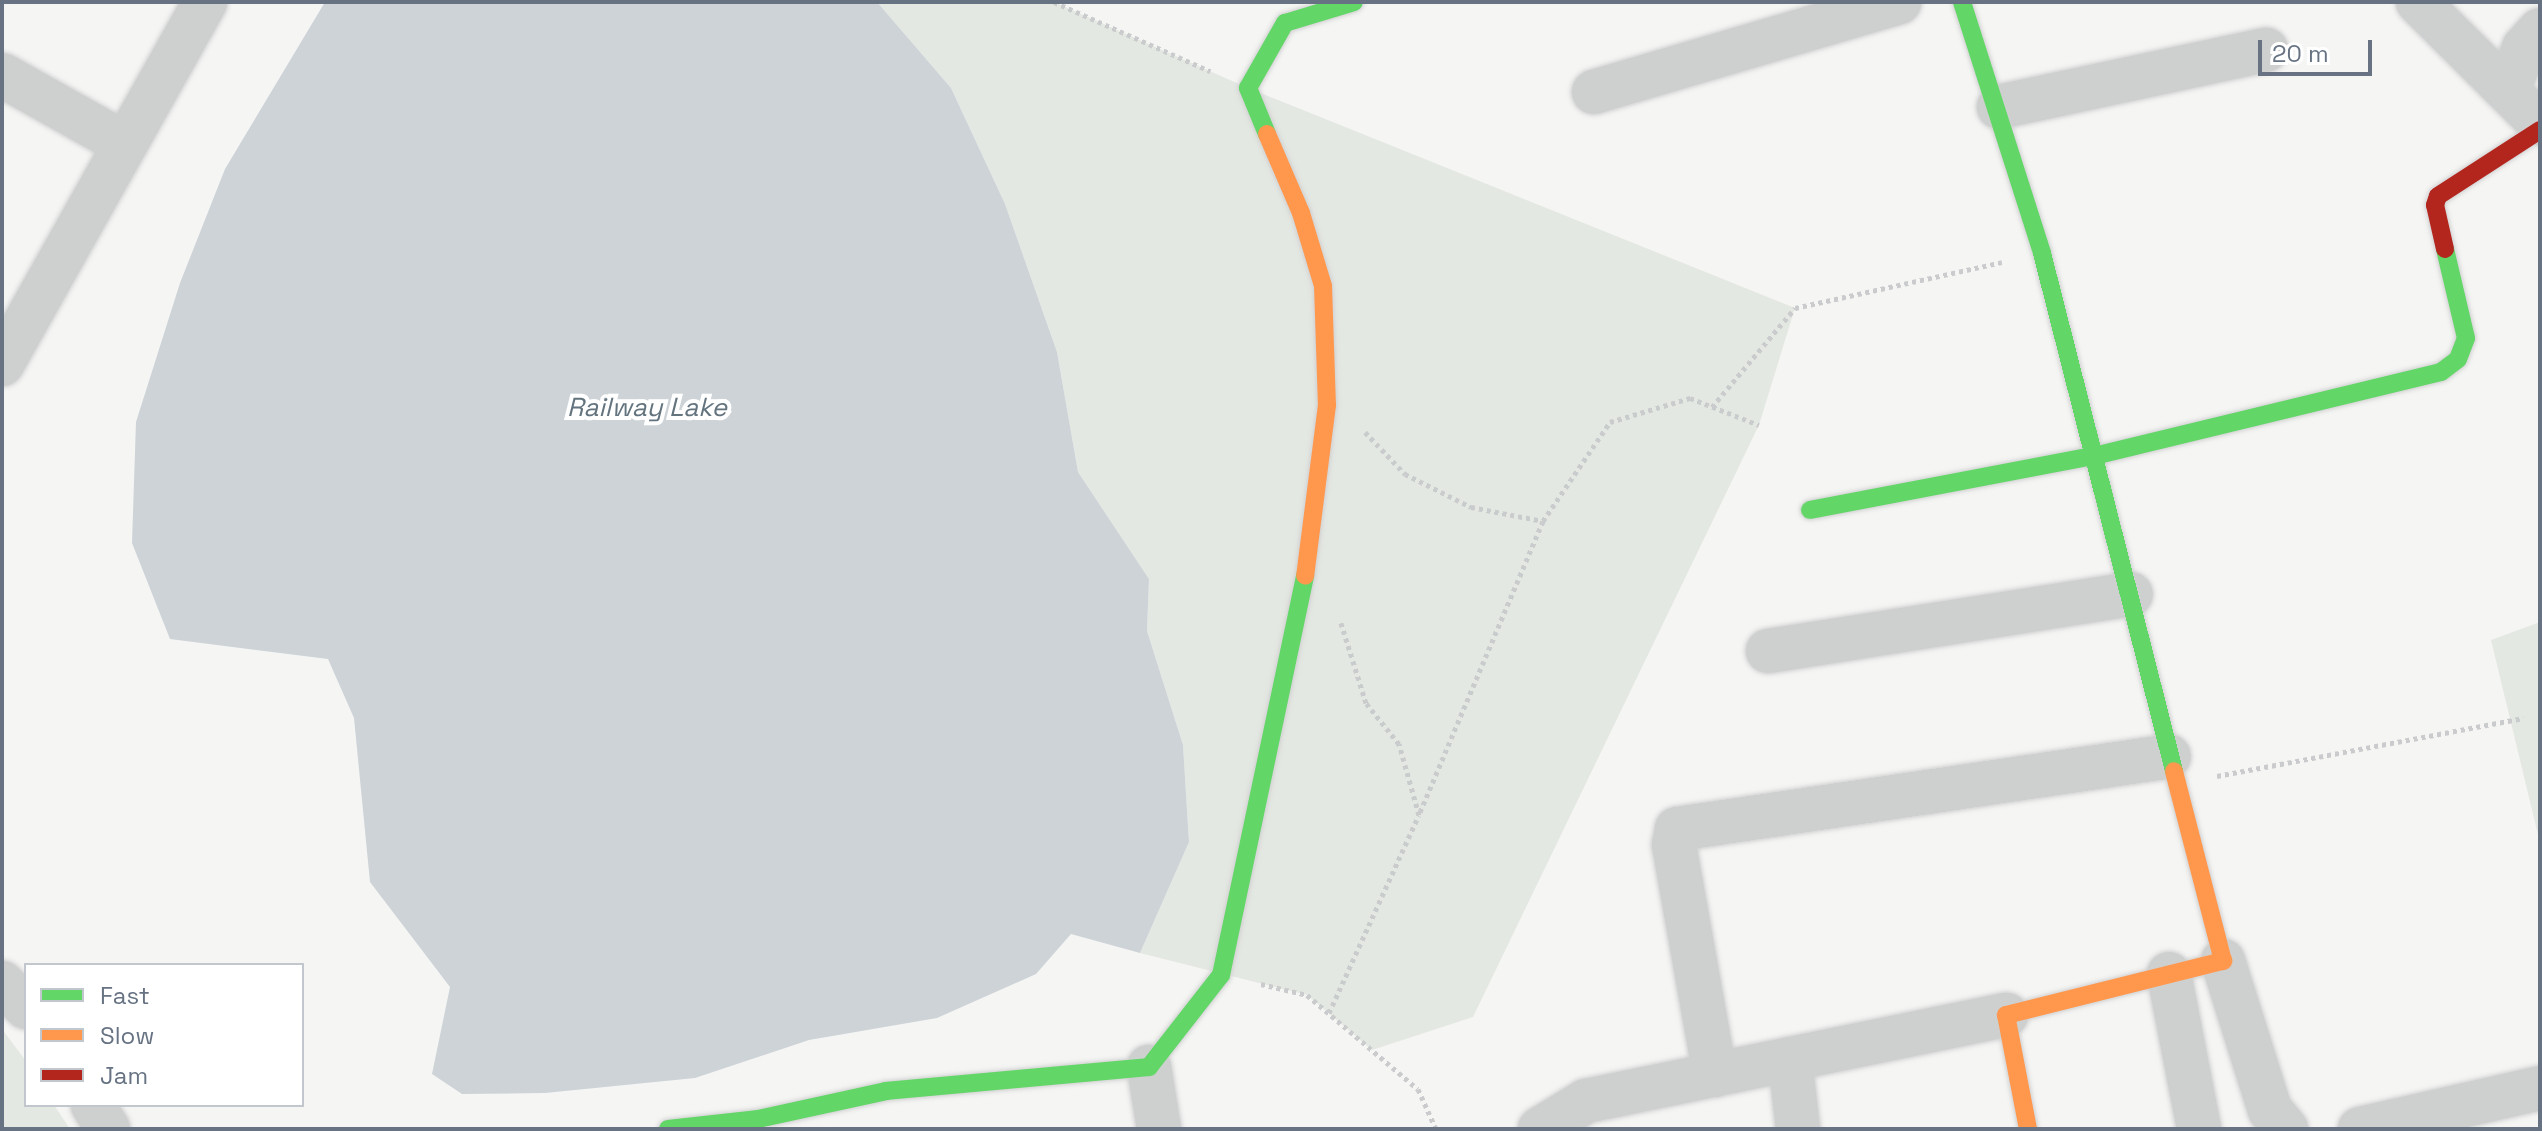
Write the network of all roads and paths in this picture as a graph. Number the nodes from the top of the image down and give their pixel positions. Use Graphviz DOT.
graph roads {
  1 [pos="205,2"];
  2 [pos="1054,2"];
  3 [pos="1354,2"];
  4 [pos="1899,2"];
  5 [pos="1962,2"];
  6 [pos="2418,2"];
  7 [pos="1279,13"];
  8 [pos="2540,30"];
  9 [pos="2266,50"];
  10 [pos="2,75"];
  11 [pos="1248,88"];
  12 [pos="2508,91"];
  13 [pos="1594,92"];
  14 [pos="1999,107"];
  15 [pos="2540,123"];
  16 [pos="2540,130"];
  17 [pos="125,144"];
  18 [pos="2042,253"];
  19 [pos="2,364"];
  20 [pos="1327,405"];
  21 [pos="1712,407"];
  22 [pos="1759,425"];
  23 [pos="2094,456"];
  24 [pos="1810,510"];
  25 [pos="1543,521"];
  26 [pos="2131,594"];
  27 [pos="1337,609"];
  28 [pos="1768,651"];
  29 [pos="2524,718"];
  30 [pos="2173,770"];
  31 [pos="1419,815"];
  32 [pos="2223,961"];
  33 [pos="2169,974"];
  34 [pos="1221,975"];
  35 [pos="2,983"];
  36 [pos="24,1005"];
  37 [pos="1329,1013"];
  38 [pos="2006,1015"];
  39 [pos="1790,1059"];
  40 [pos="1149,1067"];
  41 [pos="1715,1075"];
  42 [pos="2539,1093"];
  43 [pos="94,1107"];
  44 [pos="803,1120"];
  45 [pos="108,1129"];
  46 [pos="668,1129"];
  47 [pos="1159,1129"];
  48 [pos="1436,1129"];
  49 [pos="1540,1129"];
  50 [pos="1798,1129"];
  51 [pos="2028,1129"];
  52 [pos="2199,1129"];
  53 [pos="2286,1129"];
  54 [pos="2360,1129"];
  1 -- 17 [label="street"];
  2 -- 11 [label="path"];
  3 -- 7 [label="street"];
  4 -- 13 [label="street"];
  5 -- 14 [label="street"];
  6 -- 12 [label="street"];
  7 -- 11 [label="street"];
  8 -- 12 [label="street"];
  9 -- 14 [label="street"];
  10 -- 17 [label="street"];
  11 -- 20 [label="street"];
  12 -- 15 [label="street"];
  14 -- 18 [label="street"];
  16 -- 23 [label="street"];
  17 -- 19 [label="street"];
  18 -- 21 [label="path"];
  18 -- 23 [label="street"];
  20 -- 25 [label="path"];
  20 -- 34 [label="street"];
  21 -- 22 [label="path"];
  21 -- 25 [label="path"];
  23 -- 24 [label="street"];
  23 -- 26 [label="street"];
  25 -- 31 [label="path"];
  26 -- 28 [label="street"];
  26 -- 30 [label="street"];
  27 -- 31 [label="path"];
  29 -- 30 [label="path"];
  30 -- 32 [label="street"];
  30 -- 41 [label="street"];
  31 -- 37 [label="path"];
  32 -- 33 [label="street"];
  32 -- 53 [label="street"];
  33 -- 38 [label="street"];
  33 -- 52 [label="street"];
  34 -- 37 [label="path"];
  34 -- 40 [label="street"];
  35 -- 36 [label="street"];
  37 -- 48 [label="path"];
  38 -- 39 [label="street"];
  38 -- 51 [label="street"];
  39 -- 41 [label="street"];
  39 -- 50 [label="street"];
  40 -- 44 [label="street"];
  40 -- 47 [label="street"];
  41 -- 49 [label="street"];
  42 -- 54 [label="street"];
  43 -- 45 [label="street"];
  44 -- 46 [label="street"];
}
